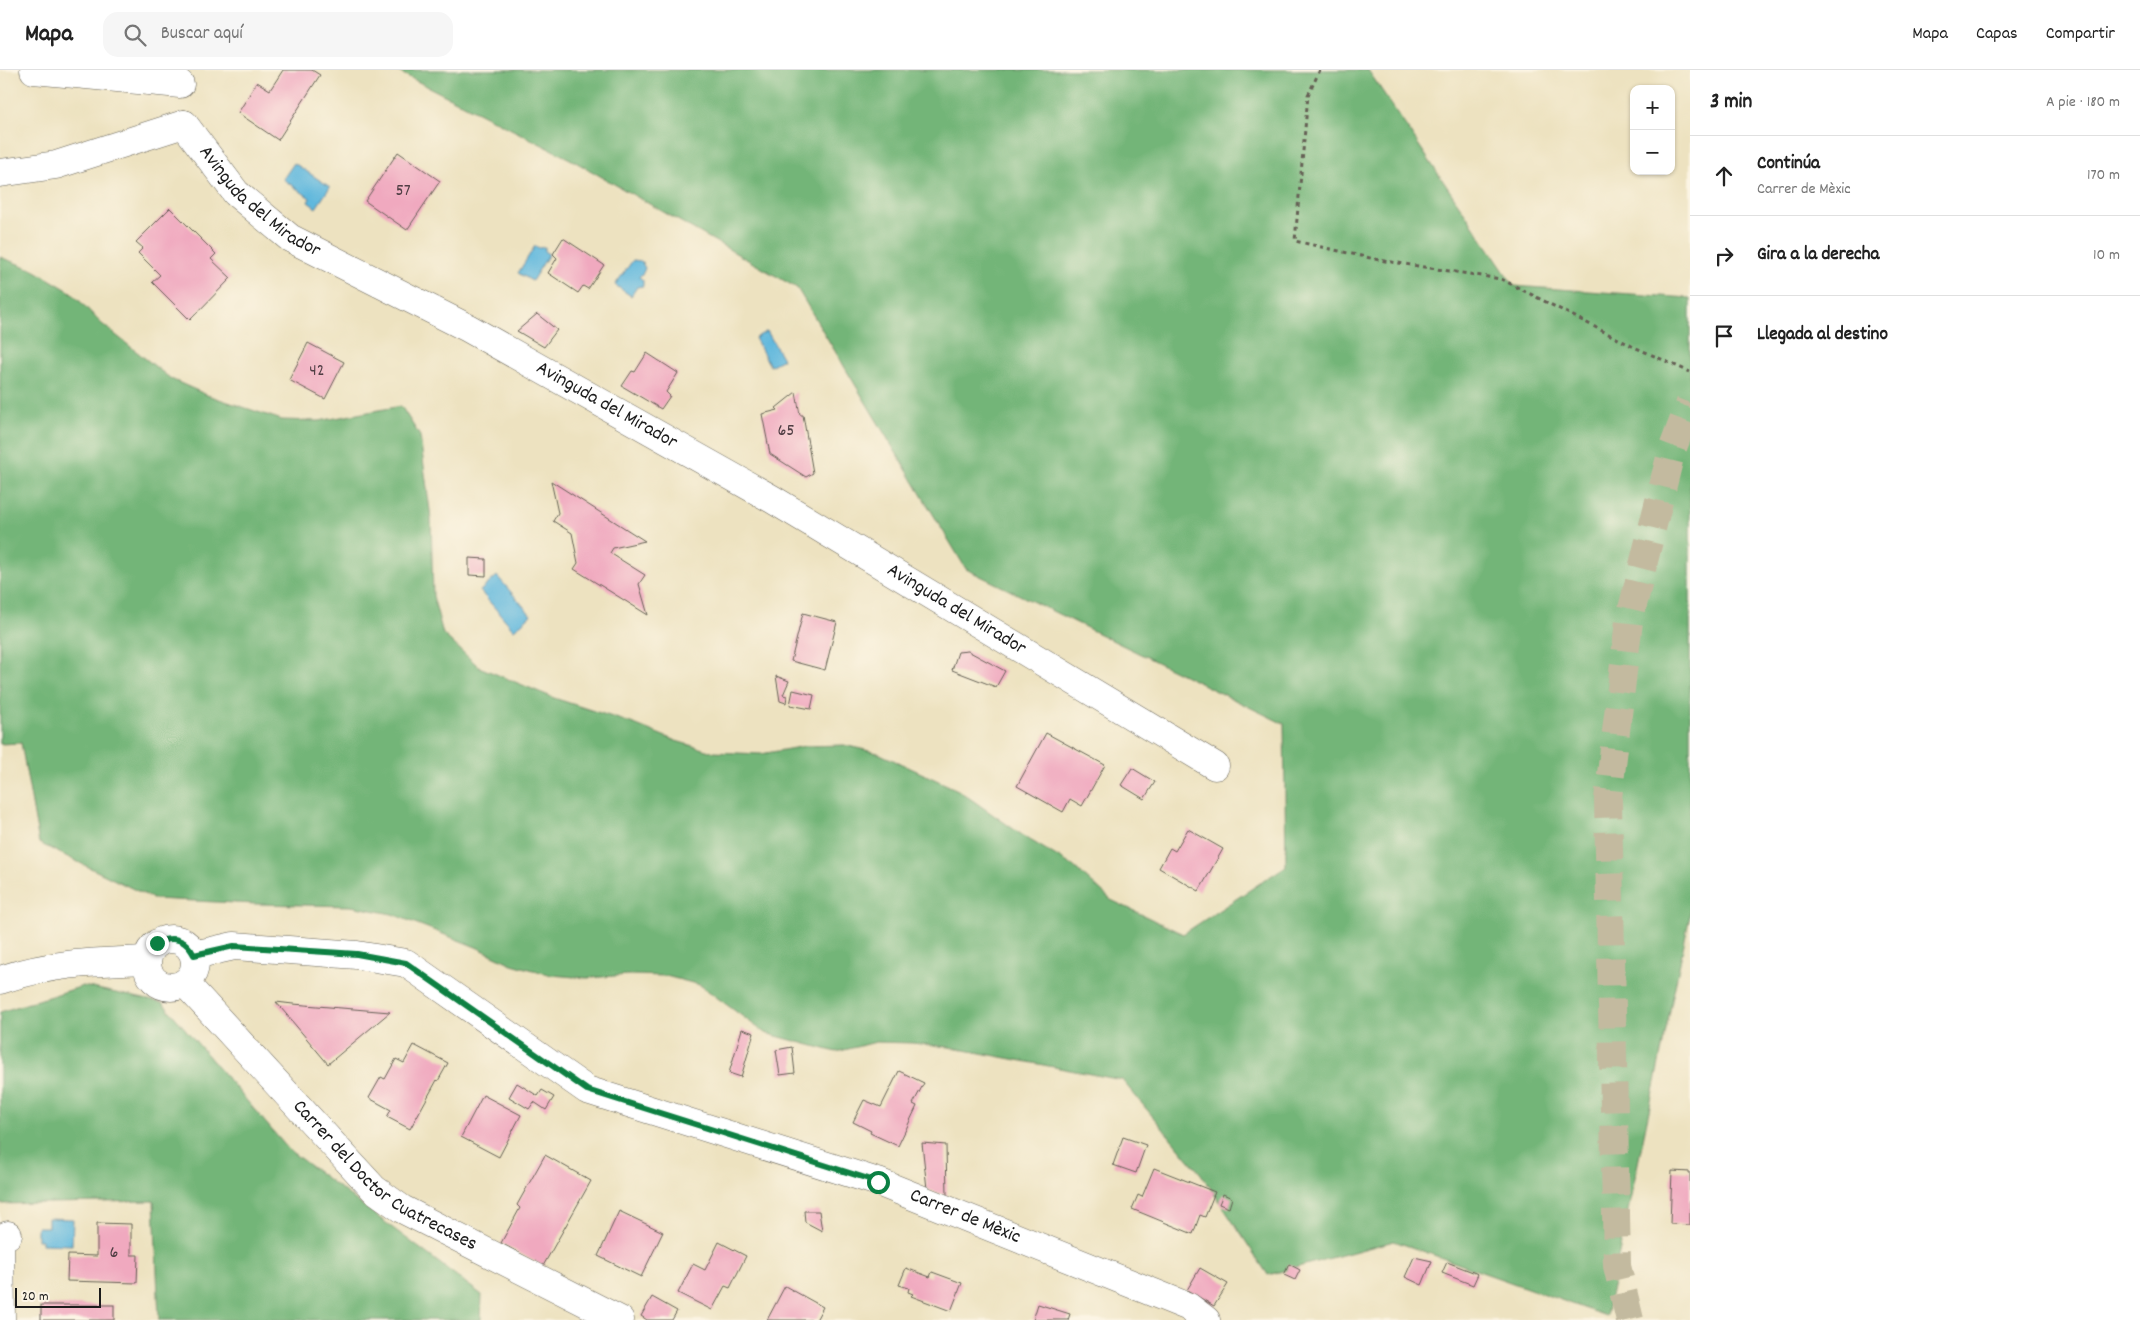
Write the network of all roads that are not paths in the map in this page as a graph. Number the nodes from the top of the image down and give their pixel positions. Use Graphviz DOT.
graph roads {
  1 [pos="34,70"];
  2 [pos="185,77"];
  3 [pos="184,124"];
  4 [pos="0,173"];
  5 [pos="1215,766"];
  6 [pos="194,955"];
  7 [pos="146,960"];
  8 [pos="0,980"];
  9 [pos="185,983"];
  10 [pos="8,1235"];
  11 [pos="1,1320"];
  12 [pos="620,1320"];
  13 [pos="1206,1320"];
  1 -- 2 [label="street"];
  2 -- 3 [label="street"];
  3 -- 4 [label="street, Avinguda del Mirador"];
  3 -- 5 [label="street, Avinguda del Mirador"];
  6 -- 7 [label="street"];
  6 -- 9 [label="street"];
  6 -- 13 [label="street, Carrer de Mèxic"];
  7 -- 8 [label="street"];
  7 -- 9 [label="street"];
  9 -- 12 [label="street, Carrer del Doctor Cuatrecases"];
  10 -- 11 [label="street"];
}
